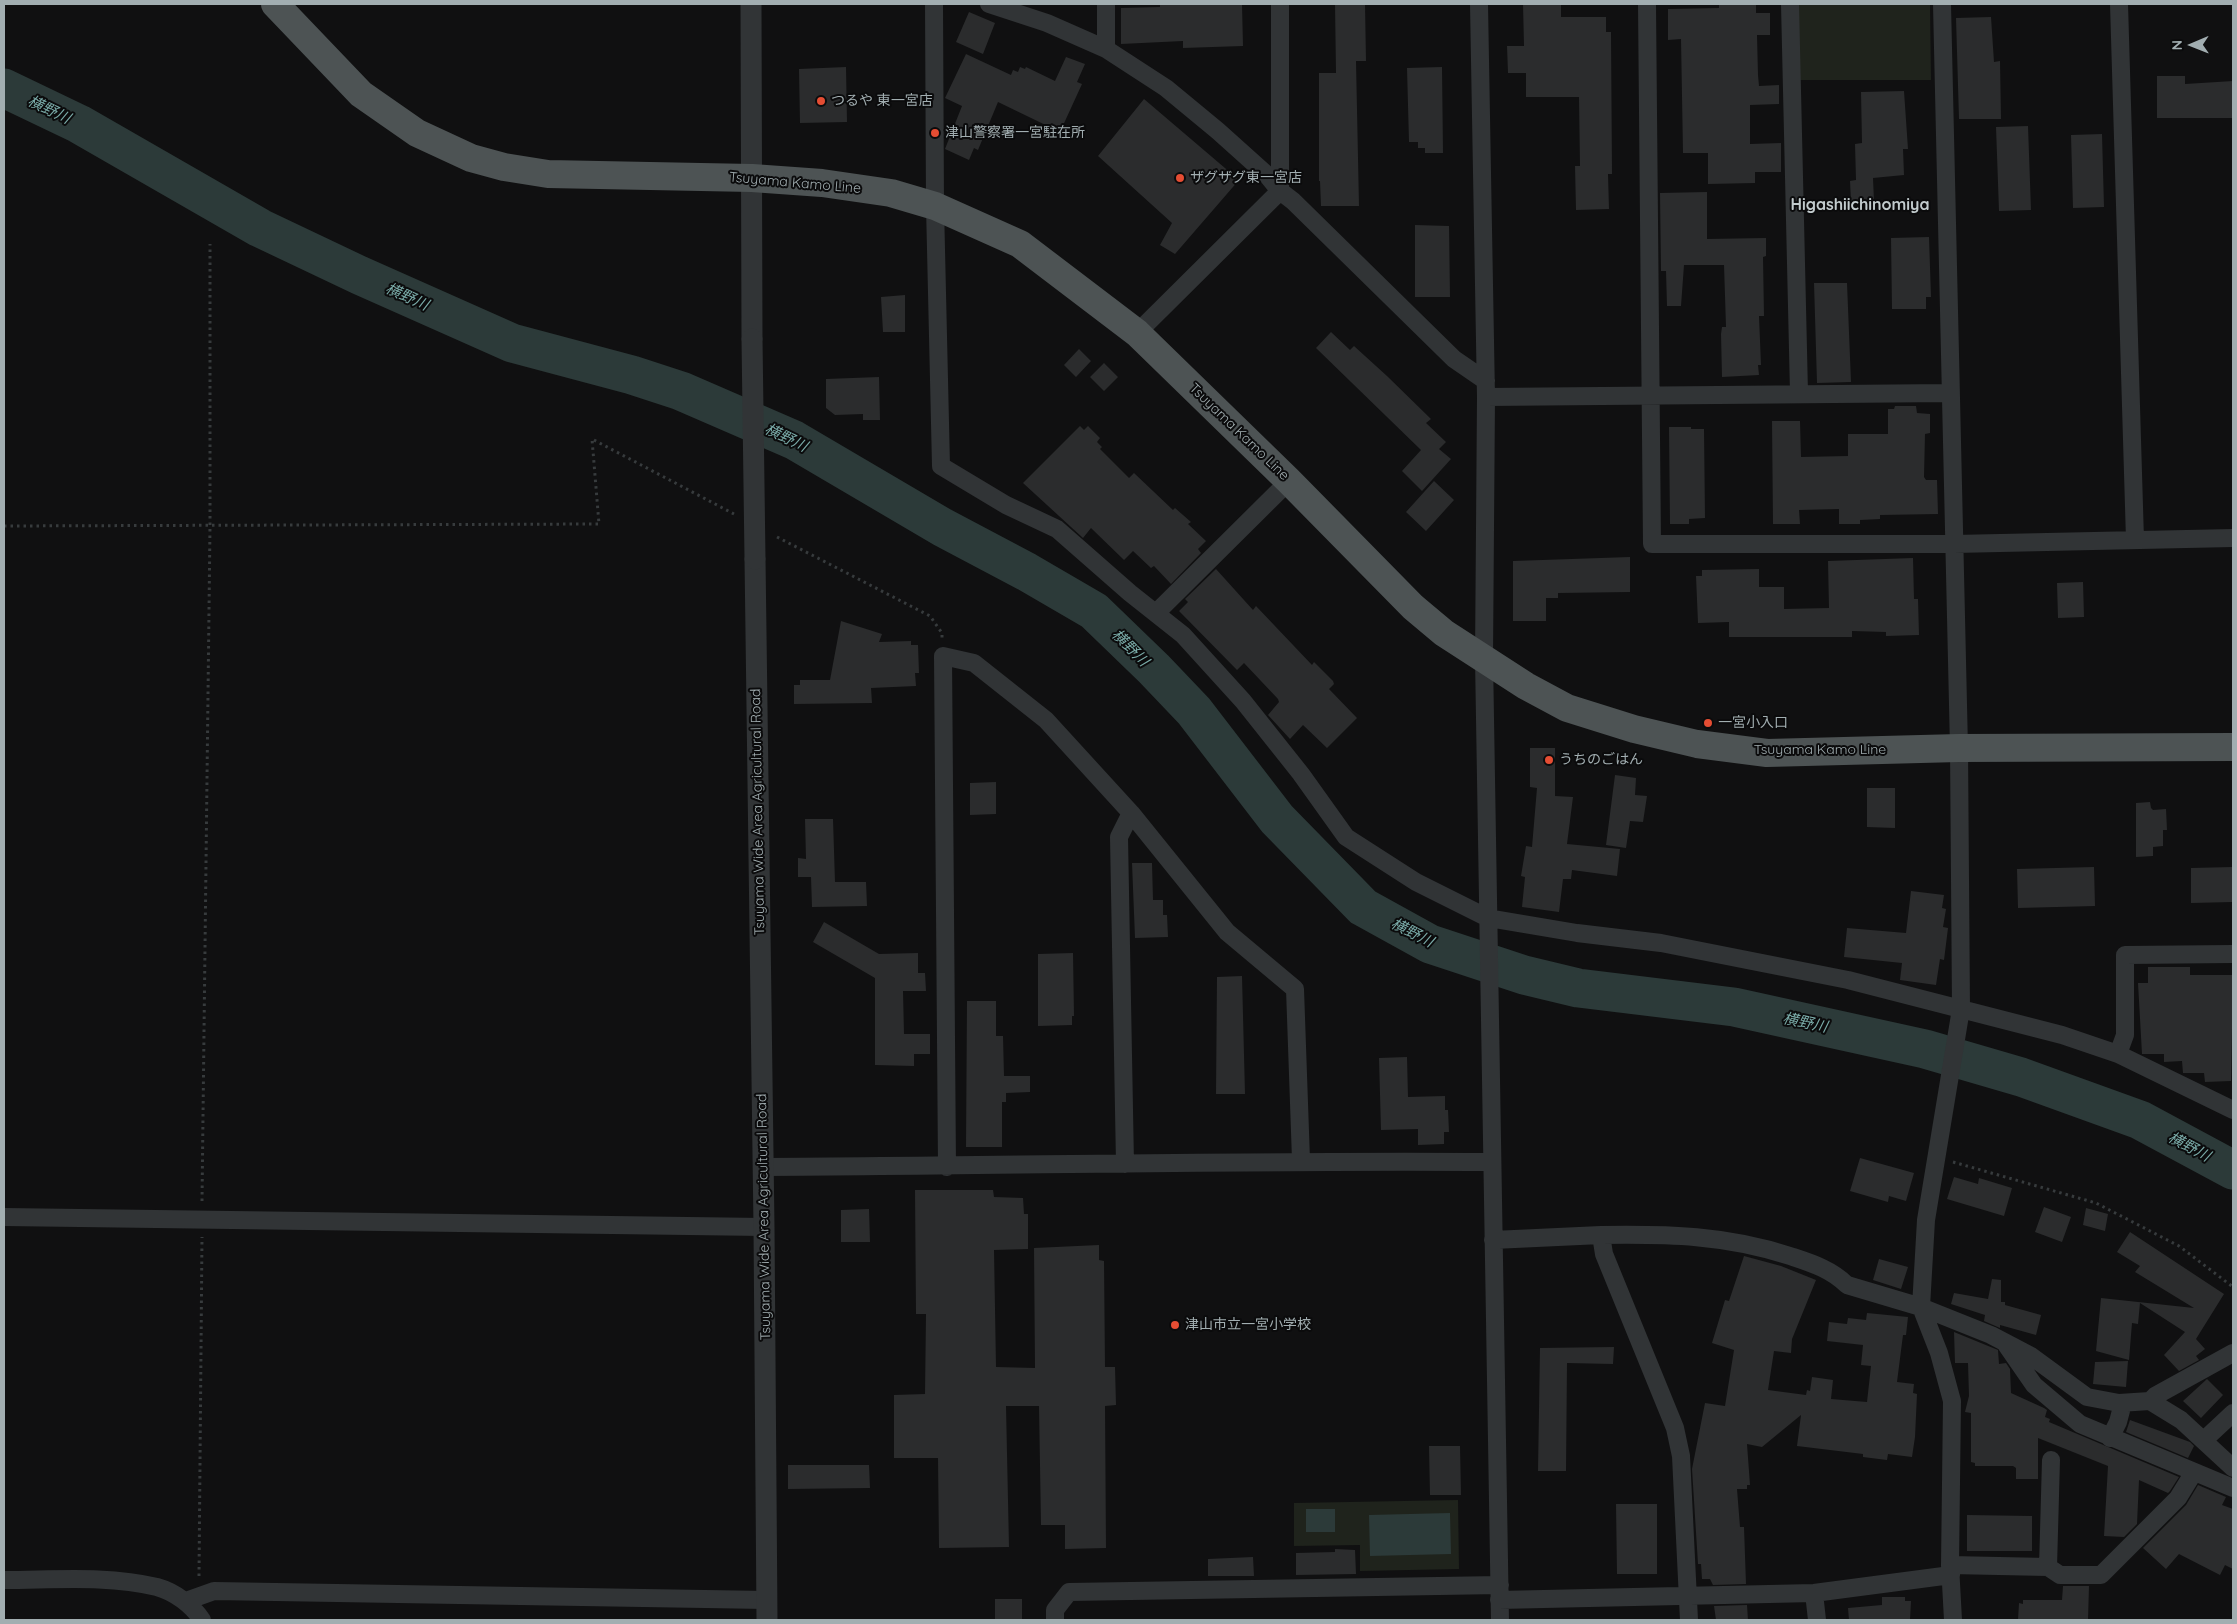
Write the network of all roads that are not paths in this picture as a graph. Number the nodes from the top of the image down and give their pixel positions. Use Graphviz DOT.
graph roads {
  1 [pos="275,4"];
  2 [pos="751,4"];
  3 [pos="934,4"];
  4 [pos="989,4"];
  5 [pos="1106,4"];
  6 [pos="1280,4"];
  7 [pos="1479,4"];
  8 [pos="1647,4"];
  9 [pos="1790,4"];
  10 [pos="1942,4"];
  11 [pos="2120,4"];
  12 [pos="1106,49"];
  13 [pos="752,178"];
  14 [pos="1280,192"];
  15 [pos="935,206"];
  16 [pos="1137,332"];
  17 [pos="1486,389"];
  18 [pos="1799,393"];
  19 [pos="1950,394"];
  20 [pos="1649,396"];
  21 [pos="1289,481"];
  22 [pos="2233,538"];
  23 [pos="2135,540"];
  24 [pos="1954,544"];
  25 [pos="1156,613"];
  26 [pos="1484,658"];
  27 [pos="2233,747"];
  28 [pos="1959,748"];
  29 [pos="1131,814"];
  30 [pos="1488,919"];
  31 [pos="2233,954"];
  32 [pos="1961,1008"];
  33 [pos="2118,1054"];
  34 [pos="2233,1110"];
  35 [pos="1301,1160"];
  36 [pos="1492,1162"];
  37 [pos="1125,1164"];
  38 [pos="764,1167"];
  39 [pos="947,1167"];
  40 [pos="4,1217"];
  41 [pos="764,1227"];
  42 [pos="1601,1234"];
  43 [pos="1493,1240"];
  44 [pos="1921,1307"];
  45 [pos="2005,1343"];
  46 [pos="2233,1353"];
  47 [pos="2150,1400"];
  48 [pos="2123,1403"];
  49 [pos="2233,1413"];
  50 [pos="2110,1438"];
  51 [pos="2204,1440"];
  52 [pos="2051,1460"];
  53 [pos="2233,1468"];
  54 [pos="2194,1472"];
  55 [pos="2233,1488"];
  56 [pos="2048,1567"];
  57 [pos="1951,1570"];
  58 [pos="4,1580"];
  59 [pos="1500,1592"];
  60 [pos="1814,1593"];
  61 [pos="1687,1596"];
  62 [pos="186,1601"];
  63 [pos="767,1610"];
  64 [pos="202,1620"];
  65 [pos="1055,1620"];
  66 [pos="1500,1620"];
  67 [pos="1688,1620"];
  68 [pos="1817,1620"];
  69 [pos="1953,1620"];
  1 -- 13 [label="main road, Tsuyama Kamo Line"];
  2 -- 13 [label="street, Tsuyama Wide Area Agricultural Road"];
  3 -- 15 [label="street"];
  4 -- 12 [label="street"];
  5 -- 12 [label="street"];
  6 -- 14 [label="street"];
  7 -- 17 [label="street"];
  8 -- 20 [label="street"];
  9 -- 18 [label="street"];
  10 -- 19 [label="street"];
  11 -- 23 [label="street"];
  12 -- 14 [label="street"];
  13 -- 15 [label="main road, Tsuyama Kamo Line"];
  13 -- 38 [label="street, Tsuyama Wide Area Agricultural Road, bridge"];
  14 -- 16 [label="street"];
  14 -- 17 [label="street"];
  15 -- 16 [label="main road, Tsuyama Kamo Line"];
  15 -- 25 [label="street"];
  16 -- 21 [label="main road, Tsuyama Kamo Line"];
  17 -- 20 [label="street"];
  17 -- 26 [label="street"];
  18 -- 19 [label="street"];
  18 -- 20 [label="street"];
  19 -- 24 [label="street"];
  20 -- 24 [label="street"];
  21 -- 25 [label="street"];
  21 -- 26 [label="main road, Tsuyama Kamo Line"];
  22 -- 23 [label="street"];
  23 -- 24 [label="street"];
  24 -- 28 [label="street"];
  25 -- 30 [label="street"];
  26 -- 28 [label="main road, Tsuyama Kamo Line"];
  26 -- 30 [label="street"];
  27 -- 28 [label="main road, Tsuyama Kamo Line"];
  28 -- 32 [label="street"];
  29 -- 35 [label="street"];
  29 -- 37 [label="street"];
  29 -- 39 [label="street"];
  30 -- 32 [label="street"];
  30 -- 36 [label="street"];
  31 -- 33 [label="street"];
  32 -- 33 [label="street"];
  32 -- 44 [label="street"];
  33 -- 34 [label="street"];
  35 -- 36 [label="street"];
  35 -- 37 [label="street"];
  36 -- 43 [label="street"];
  37 -- 39 [label="street"];
  38 -- 39 [label="street"];
  38 -- 41 [label="street, Tsuyama Wide Area Agricultural Road"];
  40 -- 41 [label="street"];
  41 -- 63 [label="street, Tsuyama Wide Area Agricultural Road"];
  42 -- 43 [label="street"];
  42 -- 44 [label="street"];
  42 -- 61 [label="street"];
  43 -- 59 [label="street"];
  44 -- 45 [label="street"];
  44 -- 57 [label="street"];
  45 -- 48 [label="street"];
  45 -- 50 [label="street"];
  46 -- 47 [label="street"];
  47 -- 48 [label="street"];
  47 -- 51 [label="street"];
  48 -- 50 [label="street"];
  49 -- 51 [label="street"];
  50 -- 54 [label="street"];
  51 -- 53 [label="street"];
  52 -- 56 [label="street"];
  54 -- 55 [label="street"];
  54 -- 56 [label="street"];
  56 -- 57 [label="street"];
  57 -- 60 [label="street"];
  57 -- 69 [label="street"];
  58 -- 62 [label="street"];
  59 -- 61 [label="street"];
  59 -- 65 [label="street"];
  59 -- 66 [label="street"];
  60 -- 61 [label="street"];
  60 -- 68 [label="street"];
  61 -- 67 [label="street"];
  62 -- 63 [label="street"];
  62 -- 64 [label="street"];
}
